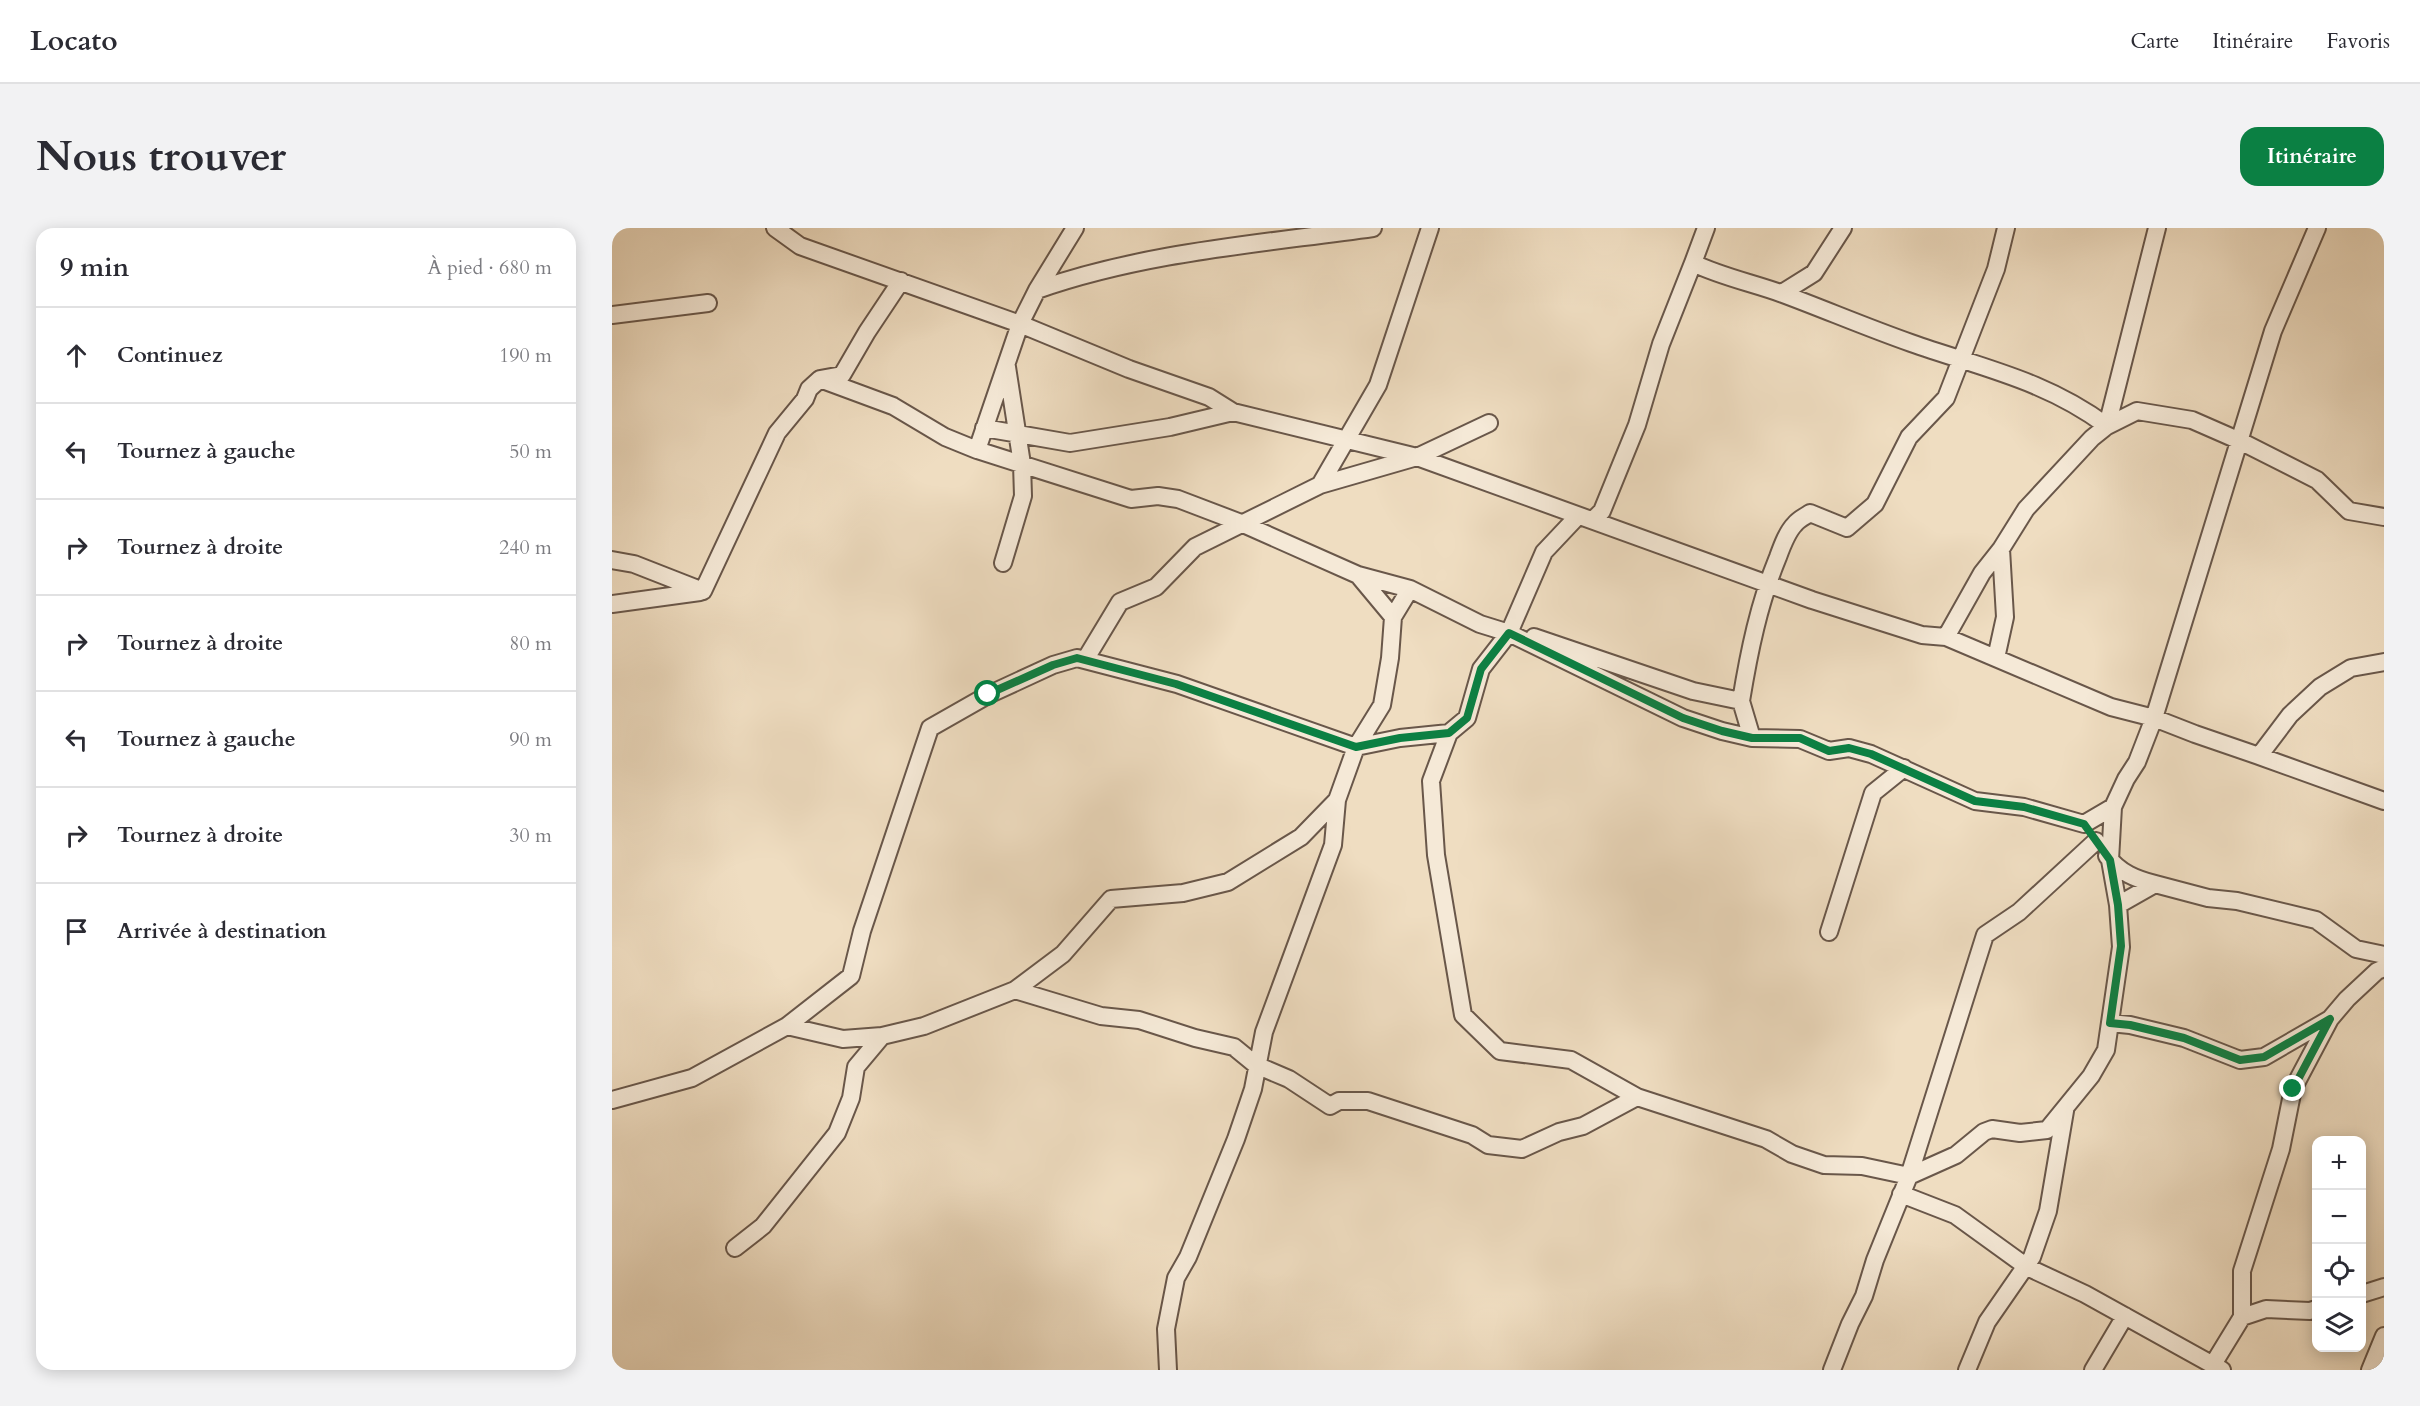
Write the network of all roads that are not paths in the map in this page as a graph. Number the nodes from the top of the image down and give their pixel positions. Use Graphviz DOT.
graph roads {
  1 [pos="775,228"];
  2 [pos="1075,228"];
  3 [pos="1373,228"];
  4 [pos="1430,228"];
  5 [pos="1706,228"];
  6 [pos="1843,228"];
  7 [pos="2006,228"];
  8 [pos="2157,228"];
  9 [pos="2317,228"];
  10 [pos="1693,263"];
  11 [pos="901,281"];
  12 [pos="1037,290"];
  13 [pos="1782,293"];
  14 [pos="708,303"];
  15 [pos="612,315"];
  16 [pos="1020,324"];
  17 [pos="1959,359"];
  18 [pos="1006,365"];
  19 [pos="820,379"];
  20 [pos="1233,412"];
  21 [pos="1489,423"];
  22 [pos="2107,426"];
  23 [pos="984,428"];
  24 [pos="1017,434"];
  25 [pos="1345,439"];
  26 [pos="2240,441"];
  27 [pos="977,450"];
  28 [pos="1417,457"];
  29 [pos="1022,464"];
  30 [pos="1320,486"];
  31 [pos="2384,517"];
  32 [pos="1585,518"];
  33 [pos="1242,523"];
  34 [pos="2001,549"];
  35 [pos="612,560"];
  36 [pos="1003,562"];
  37 [pos="1358,575"];
  38 [pos="1767,584"];
  39 [pos="1410,589"];
  40 [pos="703,591"];
  41 [pos="612,604"];
  42 [pos="1393,617"];
  43 [pos="1509,633"];
  44 [pos="1946,637"];
  45 [pos="1996,658"];
  46 [pos="1085,660"];
  47 [pos="2384,662"];
  48 [pos="1741,702"];
  49 [pos="2154,718"];
  50 [pos="1449,733"];
  51 [pos="1752,738"];
  52 [pos="1356,747"];
  53 [pos="2259,756"];
  54 [pos="1904,768"];
  55 [pos="1337,800"];
  56 [pos="2384,801"];
  57 [pos="2113,807"];
  58 [pos="2084,824"];
  59 [pos="2096,841"];
  60 [pos="2110,860"];
  61 [pos="2156,884"];
  62 [pos="2118,905"];
  63 [pos="1829,932"];
  64 [pos="2384,955"];
  65 [pos="2384,968"];
  66 [pos="1015,990"];
  67 [pos="2330,1019"];
  68 [pos="2110,1023"];
  69 [pos="787,1026"];
  70 [pos="882,1036"];
  71 [pos="1256,1065"];
  72 [pos="1637,1097"];
  73 [pos="612,1100"];
  74 [pos="2065,1110"];
  75 [pos="1909,1176"];
  76 [pos="1901,1194"];
  77 [pos="735,1248"];
  78 [pos="2027,1267"];
  79 [pos="2384,1287"];
  80 [pos="2366,1292"];
  81 [pos="2312,1310"];
  82 [pos="2126,1316"];
  83 [pos="2242,1317"];
  84 [pos="2384,1336"];
  85 [pos="2216,1369"];
  86 [pos="1168,1370"];
  87 [pos="1832,1370"];
  88 [pos="1966,1370"];
  89 [pos="2093,1370"];
  90 [pos="2370,1370"];
  1 -- 11 [label="street"];
  2 -- 12 [label="street"];
  3 -- 12 [label="street"];
  4 -- 25 [label="street"];
  5 -- 10 [label="street"];
  6 -- 13 [label="street"];
  7 -- 17 [label="street"];
  8 -- 22 [label="street"];
  9 -- 26 [label="street"];
  10 -- 13 [label="street"];
  10 -- 32 [label="street"];
  11 -- 16 [label="street"];
  11 -- 19 [label="street"];
  12 -- 16 [label="street"];
  13 -- 17 [label="street"];
  14 -- 15 [label="street"];
  16 -- 18 [label="street"];
  16 -- 20 [label="street"];
  17 -- 22 [label="street"];
  17 -- 38 [label="street"];
  18 -- 23 [label="street"];
  18 -- 24 [label="street"];
  19 -- 27 [label="street"];
  19 -- 40 [label="street"];
  20 -- 24 [label="street"];
  20 -- 25 [label="street"];
  21 -- 28 [label="street"];
  22 -- 26 [label="street"];
  22 -- 34 [label="street"];
  23 -- 24 [label="street"];
  23 -- 27 [label="street"];
  24 -- 29 [label="street"];
  25 -- 28 [label="street"];
  25 -- 30 [label="street"];
  26 -- 31 [label="street"];
  26 -- 49 [label="street"];
  27 -- 29 [label="street"];
  28 -- 30 [label="street"];
  28 -- 32 [label="street"];
  29 -- 33 [label="street"];
  29 -- 36 [label="street"];
  30 -- 33 [label="street"];
  32 -- 38 [label="street"];
  32 -- 43 [label="street"];
  33 -- 37 [label="street"];
  33 -- 46 [label="street"];
  34 -- 44 [label="street"];
  34 -- 45 [label="street"];
  35 -- 40 [label="street"];
  37 -- 39 [label="street"];
  37 -- 42 [label="street"];
  38 -- 44 [label="street"];
  38 -- 48 [label="street"];
  39 -- 42 [label="street"];
  39 -- 43 [label="street"];
  40 -- 41 [label="street"];
  42 -- 52 [label="street"];
  43 -- 48 [label="street"];
  43 -- 50 [label="street"];
  43 -- 51 [label="street"];
  44 -- 45 [label="street"];
  45 -- 49 [label="street"];
  46 -- 52 [label="street"];
  46 -- 69 [label="street"];
  47 -- 53 [label="street"];
  48 -- 51 [label="street"];
  49 -- 53 [label="street"];
  49 -- 57 [label="street"];
  50 -- 52 [label="street"];
  50 -- 72 [label="street"];
  51 -- 54 [label="street"];
  52 -- 55 [label="street"];
  53 -- 56 [label="street"];
  54 -- 58 [label="street"];
  54 -- 63 [label="street"];
  55 -- 66 [label="street"];
  55 -- 71 [label="street"];
  57 -- 58 [label="street"];
  57 -- 60 [label="street"];
  58 -- 59 [label="street"];
  59 -- 60 [label="street"];
  59 -- 75 [label="street"];
  60 -- 61 [label="street"];
  60 -- 62 [label="street"];
  61 -- 62 [label="street"];
  61 -- 64 [label="street"];
  62 -- 68 [label="street"];
  65 -- 67 [label="street"];
  66 -- 70 [label="street"];
  66 -- 71 [label="street"];
  67 -- 68 [label="street"];
  67 -- 83 [label="street"];
  68 -- 74 [label="street"];
  69 -- 70 [label="street"];
  69 -- 73 [label="street"];
  70 -- 77 [label="street"];
  71 -- 72 [label="street"];
  71 -- 86 [label="street"];
  72 -- 75 [label="street"];
  74 -- 75 [label="street"];
  74 -- 78 [label="street"];
  75 -- 76 [label="street"];
  76 -- 78 [label="street"];
  76 -- 87 [label="street"];
  78 -- 82 [label="street"];
  78 -- 88 [label="street"];
  79 -- 80 [label="street"];
  81 -- 83 [label="street"];
  82 -- 85 [label="street"];
  82 -- 89 [label="street"];
  83 -- 85 [label="street"];
  84 -- 90 [label="street"];
}
